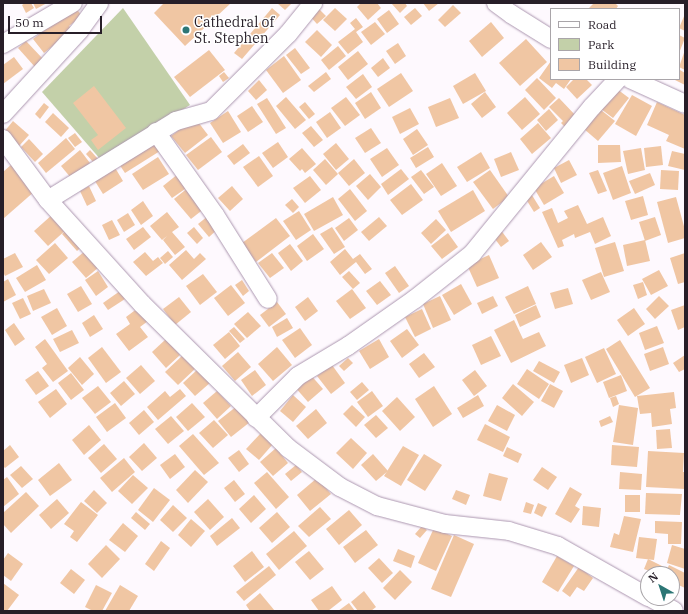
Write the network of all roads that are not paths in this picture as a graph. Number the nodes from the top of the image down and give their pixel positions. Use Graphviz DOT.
graph roads {
  1 [pos="73,3"];
  2 [pos="99,3"];
  3 [pos="313,3"];
  4 [pos="496,3"];
  5 [pos="516,9"];
  6 [pos="550,38"];
  7 [pos="3,44"];
  8 [pos="617,80"];
  9 [pos="632,80"];
  10 [pos="685,104"];
  11 [pos="3,114"];
  12 [pos="156,132"];
  13 [pos="3,139"];
  14 [pos="48,200"];
  15 [pos="268,299"];
  16 [pos="256,418"];
  17 [pos="640,592"];
  18 [pos="665,606"];
  19 [pos="674,611"];
  1 -- 7 [label="street"];
  2 -- 11 [label="street"];
  3 -- 12 [label="street"];
  4 -- 5 [label="street"];
  5 -- 6 [label="street"];
  8 -- 16 [label="street"];
  9 -- 10 [label="street"];
  12 -- 14 [label="street"];
  12 -- 15 [label="street"];
  13 -- 14 [label="street"];
  14 -- 16 [label="street"];
  16 -- 17 [label="street"];
  18 -- 19 [label="street"];
}
